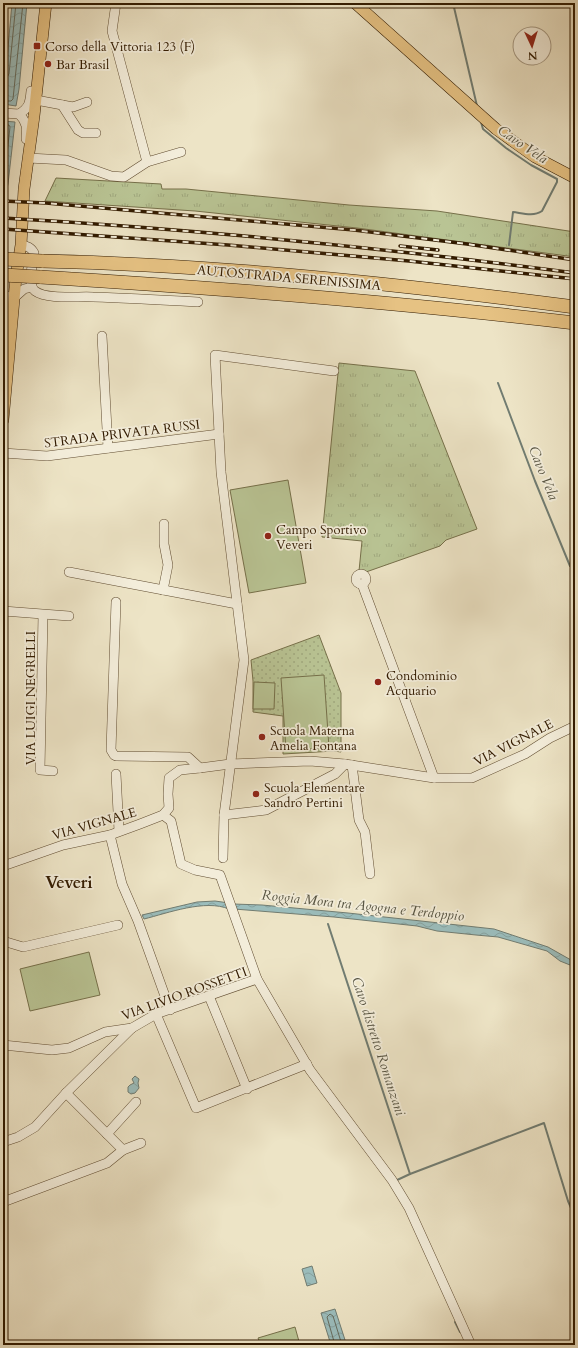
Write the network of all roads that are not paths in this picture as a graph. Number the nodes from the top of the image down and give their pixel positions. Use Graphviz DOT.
graph roads {
  1 [pos="46,3"];
  2 [pos="116,3"];
  3 [pos="355,3"];
  4 [pos="38,76"];
  5 [pos="36,100"];
  6 [pos="87,102"];
  7 [pos="62,105"];
  8 [pos="3,113"];
  9 [pos="19,114"];
  10 [pos="96,133"];
  11 [pos="181,152"];
  12 [pos="29,155"];
  13 [pos="147,162"];
  14 [pos="575,178"];
  15 [pos="21,245"];
  16 [pos="3,259"];
  17 [pos="3,275"];
  18 [pos="16,277"];
  19 [pos="32,287"];
  20 [pos="210,288"];
  21 [pos="3,290"];
  22 [pos="3,293"];
  23 [pos="15,296"];
  24 [pos="261,299"];
  25 [pos="198,302"];
  26 [pos="575,307"];
  27 [pos="14,311"];
  28 [pos="479,321"];
  29 [pos="575,324"];
  30 [pos="575,332"];
  31 [pos="102,336"];
  32 [pos="334,371"];
  33 [pos="3,420"];
  34 [pos="219,434"];
  35 [pos="108,448"];
  36 [pos="3,453"];
  37 [pos="164,524"];
  38 [pos="69,572"];
  39 [pos="362,584"];
  40 [pos="163,590"];
  41 [pos="116,602"];
  42 [pos="237,604"];
  43 [pos="3,611"];
  44 [pos="43,615"];
  45 [pos="69,616"];
  46 [pos="575,726"];
  47 [pos="230,764"];
  48 [pos="348,765"];
  49 [pos="200,768"];
  50 [pos="53,770"];
  51 [pos="116,774"];
  52 [pos="434,778"];
  53 [pos="162,815"];
  54 [pos="224,815"];
  55 [pos="119,832"];
  56 [pos="110,835"];
  57 [pos="223,858"];
  58 [pos="3,866"];
  59 [pos="370,874"];
  60 [pos="118,925"];
  61 [pos="3,941"];
  62 [pos="257,979"];
  63 [pos="210,996"];
  64 [pos="170,1010"];
  65 [pos="156,1014"];
  66 [pos="132,1028"];
  67 [pos="3,1045"];
  68 [pos="307,1064"];
  69 [pos="247,1088"];
  70 [pos="66,1093"];
  71 [pos="136,1102"];
  72 [pos="107,1134"];
  73 [pos="3,1142"];
  74 [pos="141,1143"];
  75 [pos="123,1150"];
  76 [pos="3,1202"];
  77 [pos="471,1345"];
  1 -- 4 [label="main road"];
  2 -- 13 [label="street"];
  3 -- 14 [label="main road"];
  4 -- 5 [label="main road"];
  4 -- 9 [label="street"];
  5 -- 7 [label="street"];
  5 -- 12 [label="main road"];
  6 -- 7 [label="street"];
  7 -- 10 [label="street"];
  8 -- 9 [label="street"];
  9 -- 12 [label="street"];
  11 -- 13 [label="street"];
  12 -- 13 [label="street"];
  12 -- 15 [label="main road"];
  15 -- 18 [label="main road"];
  15 -- 19 [label="street"];
  16 -- 26 [label="highway, AUTOSTRADA SERENISSIMA, bridge"];
  17 -- 20 [label="highway, AUTOSTRADA SERENISSIMA, bridge"];
  18 -- 21 [label="street"];
  18 -- 23 [label="main road"];
  19 -- 23 [label="street"];
  19 -- 25 [label="street"];
  20 -- 24 [label="highway"];
  20 -- 29 [label="highway, AUTOSTRADA SERENISSIMA"];
  22 -- 27 [label="street"];
  23 -- 27 [label="main road"];
  27 -- 33 [label="main road"];
  28 -- 30 [label="highway"];
  31 -- 35 [label="street"];
  32 -- 34 [label="street"];
  34 -- 35 [label="street, STRADA PRIVATA RUSSI"];
  34 -- 42 [label="street"];
  35 -- 36 [label="street, STRADA PRIVATA RUSSI"];
  37 -- 40 [label="street"];
  38 -- 40 [label="street"];
  39 -- 52 [label="street"];
  40 -- 42 [label="street"];
  41 -- 49 [label="street"];
  42 -- 47 [label="street"];
  43 -- 44 [label="street"];
  44 -- 45 [label="street"];
  44 -- 50 [label="street, VIA LUIGI NEGRELLI"];
  46 -- 52 [label="street, VIA VIGNALE"];
  47 -- 48 [label="street, VIA VIGNALE"];
  47 -- 49 [label="street, VIA VIGNALE"];
  47 -- 54 [label="street"];
  48 -- 52 [label="street, VIA VIGNALE"];
  48 -- 54 [label="street"];
  48 -- 59 [label="street"];
  49 -- 53 [label="street, VIA VIGNALE"];
  51 -- 55 [label="street"];
  53 -- 55 [label="street, VIA VIGNALE"];
  53 -- 62 [label="street"];
  54 -- 57 [label="street"];
  55 -- 56 [label="street, VIA VIGNALE"];
  56 -- 58 [label="street, VIA VIGNALE"];
  56 -- 64 [label="street"];
  60 -- 61 [label="street"];
  62 -- 63 [label="street, VIA LIVIO ROSSETTI"];
  62 -- 68 [label="street"];
  63 -- 64 [label="street, VIA LIVIO ROSSETTI"];
  63 -- 69 [label="street"];
  64 -- 65 [label="street, VIA LIVIO ROSSETTI"];
  65 -- 66 [label="street, VIA LIVIO ROSSETTI"];
  65 -- 69 [label="street"];
  66 -- 67 [label="street, VIA LIVIO ROSSETTI"];
  66 -- 70 [label="street"];
  68 -- 69 [label="street"];
  68 -- 77 [label="street"];
  70 -- 72 [label="street"];
  70 -- 73 [label="street"];
  71 -- 72 [label="street"];
  72 -- 75 [label="street"];
  74 -- 75 [label="street"];
  75 -- 76 [label="street"];
}
